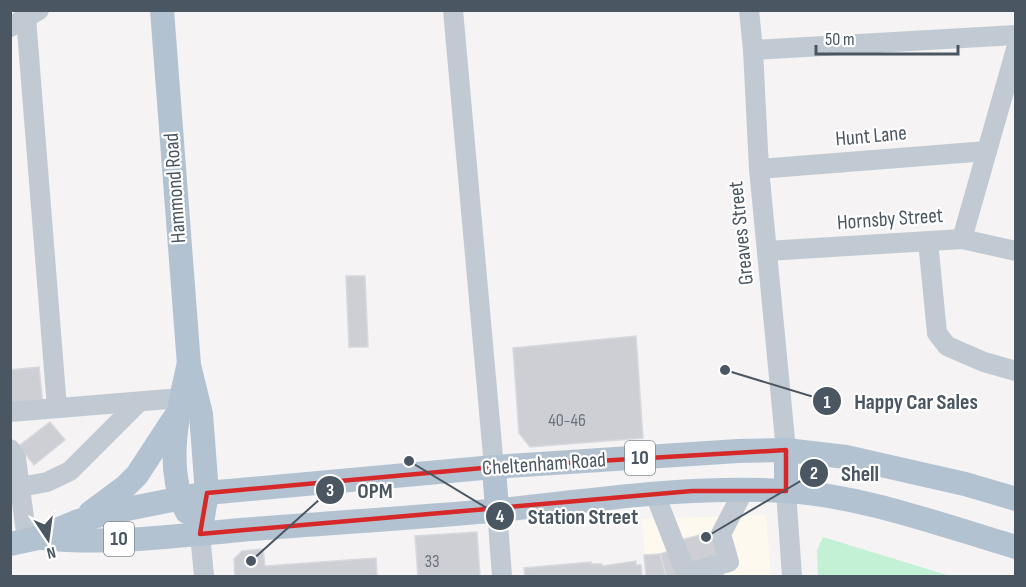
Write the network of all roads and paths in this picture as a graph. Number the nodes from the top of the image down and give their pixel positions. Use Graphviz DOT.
graph roads {
  1 [pos="162,10"];
  2 [pos="453,10"];
  3 [pos="749,10"];
  4 [pos="25,18"];
  5 [pos="1016,35"];
  6 [pos="1016,49"];
  7 [pos="753,51"];
  8 [pos="987,151"];
  9 [pos="759,169"];
  10 [pos="962,239"];
  11 [pos="928,241"];
  12 [pos="767,251"];
  13 [pos="1016,251"];
  14 [pos="189,365"];
  15 [pos="1016,371"];
  16 [pos="139,402"];
  17 [pos="179,406"];
  18 [pos="57,408"];
  19 [pos="10,412"];
  20 [pos="10,449"];
  21 [pos="786,450"];
  22 [pos="494,467"];
  23 [pos="20,487"];
  24 [pos="744,490"];
  25 [pos="786,491"];
  26 [pos="207,493"];
  27 [pos="655,494"];
  28 [pos="179,498"];
  29 [pos="1016,499"];
  30 [pos="497,510"];
  31 [pos="78,521"];
  32 [pos="200,534"];
  33 [pos="25,540"];
  34 [pos="1016,547"];
  35 [pos="686,575"];
  36 [pos="204,576"];
  37 [pos="502,576"];
  38 [pos="792,576"];
  1 -- 14 [label="main road, Hammond Road"];
  2 -- 22 [label="street"];
  3 -- 7 [label="street, Greaves Street"];
  4 -- 18 [label="street"];
  5 -- 7 [label="street"];
  6 -- 8 [label="street"];
  7 -- 9 [label="street, Greaves Street"];
  8 -- 9 [label="street, Hunt Lane"];
  8 -- 10 [label="street"];
  9 -- 12 [label="street, Greaves Street"];
  10 -- 11 [label="street, Hornsby Street"];
  10 -- 13 [label="street, Hornsby Street"];
  11 -- 12 [label="street, Hornsby Street"];
  11 -- 15 [label="street"];
  12 -- 21 [label="street, Greaves Street"];
  14 -- 17 [label="main road, Hammond Road"];
  14 -- 26 [label="main road, Hammond Road"];
  16 -- 17 [label="street"];
  16 -- 18 [label="street"];
  16 -- 23 [label="street"];
  17 -- 28 [label="main road, Hammond Road"];
  17 -- 31 [label="main road"];
  18 -- 19 [label="street"];
  20 -- 23 [label="street"];
  21 -- 22 [label="main road, Cheltenham Road / 10"];
  21 -- 25 [label="main road"];
  21 -- 29 [label="main road, Cheltenham Road / 10"];
  22 -- 26 [label="main road, Cheltenham Road / 10"];
  22 -- 30 [label="main road"];
  23 -- 33 [label="street"];
  24 -- 25 [label="main road, Cheltenham Road / 10"];
  24 -- 27 [label="main road, Cheltenham Road / 10"];
  24 -- 35 [label="street"];
  25 -- 34 [label="main road, Cheltenham Road / 10"];
  25 -- 38 [label="street"];
  26 -- 28 [label="main road, Cheltenham Road / 10"];
  26 -- 32 [label="main road, Hammond Road"];
  27 -- 30 [label="main road, Cheltenham Road / 10"];
  27 -- 35 [label="street"];
  28 -- 31 [label="main road, Cheltenham Road / 10"];
  28 -- 32 [label="main road"];
  30 -- 32 [label="main road, Cheltenham Road / 10"];
  30 -- 37 [label="street"];
  31 -- 33 [label="main road, Cheltenham Road / 10"];
  32 -- 33 [label="main road, Cheltenham Road / 10"];
  32 -- 36 [label="street"];
}
